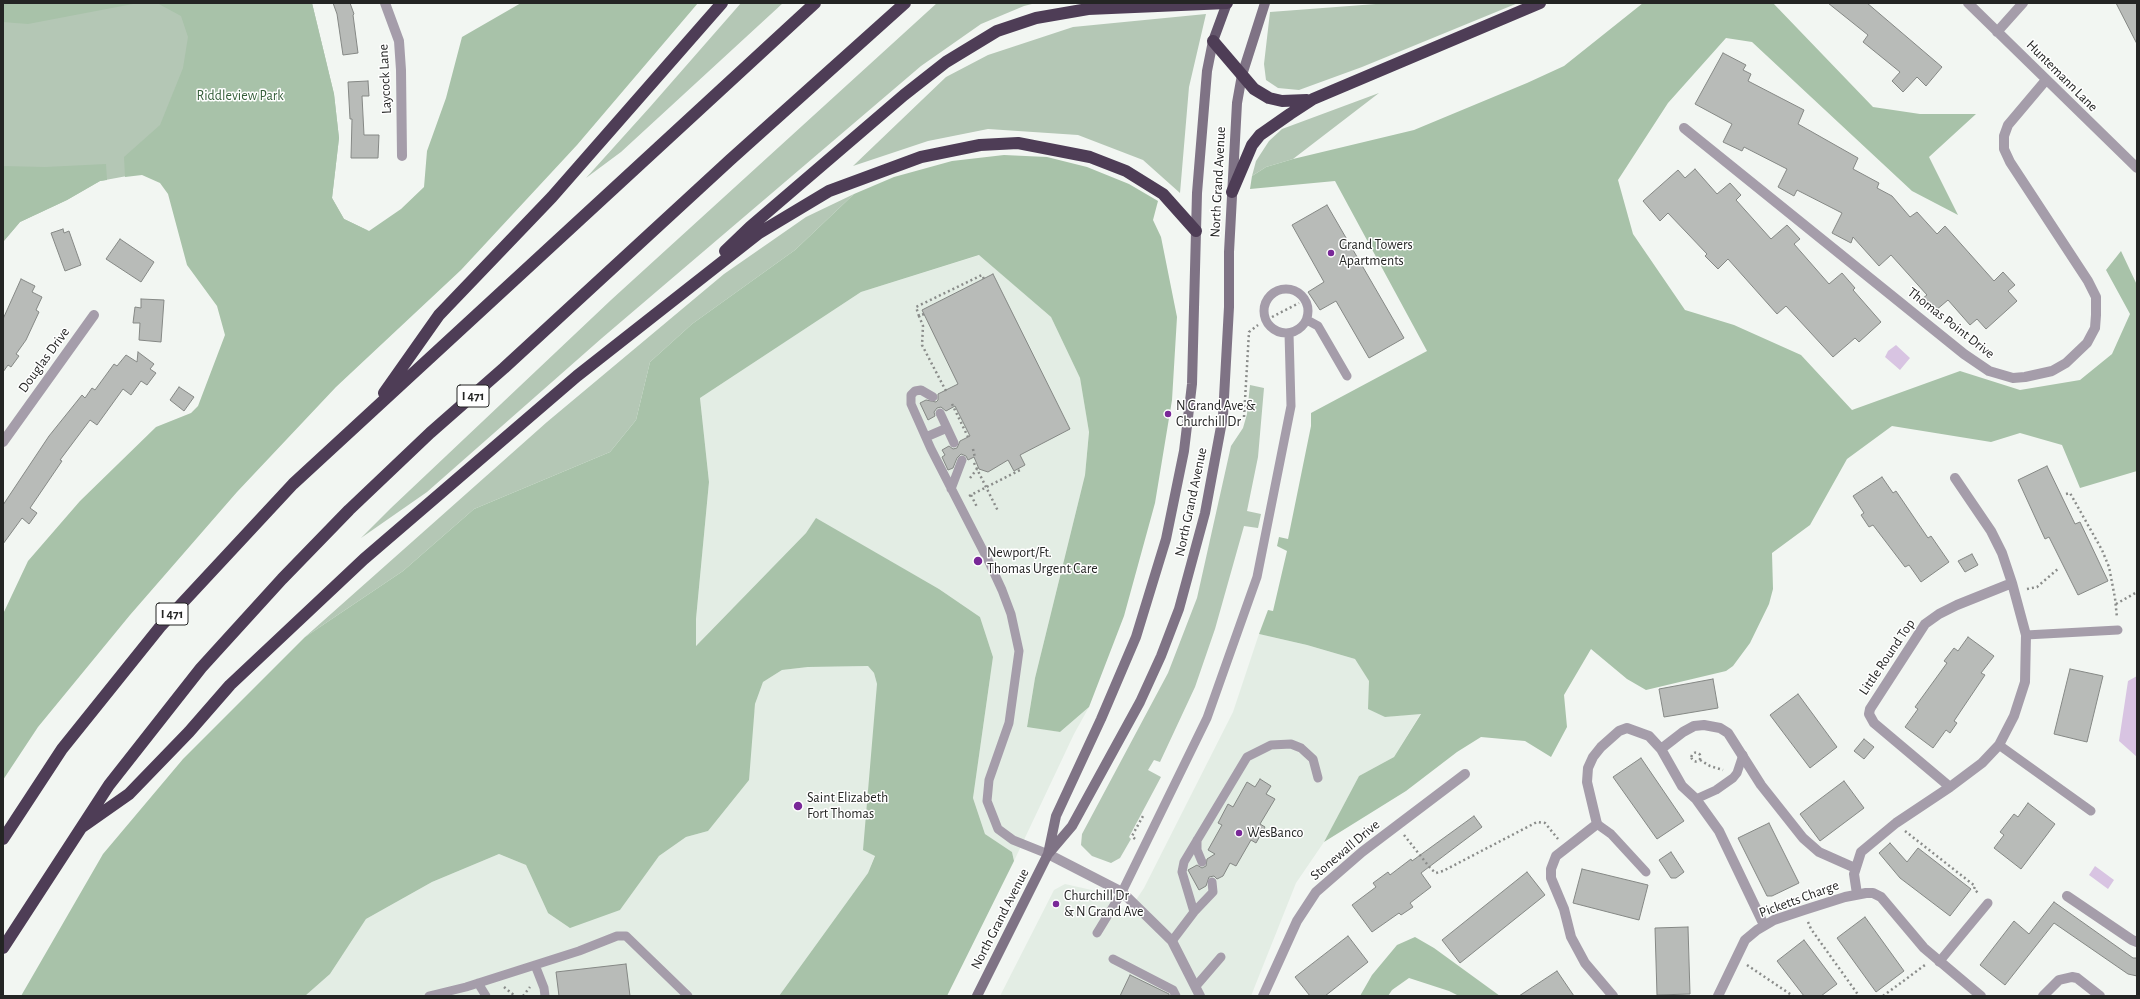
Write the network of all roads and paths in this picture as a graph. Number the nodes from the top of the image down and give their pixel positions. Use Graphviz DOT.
graph roads {
  1 [pos="385,3"];
  2 [pos="722,3"];
  3 [pos="815,3"];
  4 [pos="905,3"];
  5 [pos="1227,3"];
  6 [pos="1265,3"];
  7 [pos="1540,3"];
  8 [pos="1968,3"];
  9 [pos="2023,3"];
  10 [pos="1997,32"];
  11 [pos="1213,41"];
  12 [pos="1242,75"];
  13 [pos="2046,80"];
  14 [pos="1313,99"];
  15 [pos="1684,128"];
  16 [pos="402,156"];
  17 [pos="2137,168"];
  18 [pos="1232,192"];
  19 [pos="1196,231"];
  20 [pos="984,279"];
  21 [pos="689,287"];
  22 [pos="1298,303"];
  23 [pos="924,314"];
  24 [pos="94,315"];
  25 [pos="919,316"];
  26 [pos="1272,317"];
  27 [pos="1307,320"];
  28 [pos="1258,326"];
  29 [pos="1290,333"];
  30 [pos="1347,376"];
  31 [pos="947,393"];
  32 [pos="933,397"];
  33 [pos="952,404"];
  34 [pos="370,412"];
  35 [pos="940,413"];
  36 [pos="1244,417"];
  37 [pos="947,428"];
  38 [pos="926,437"];
  39 [pos="968,437"];
  40 [pos="3,442"];
  41 [pos="954,444"];
  42 [pos="974,449"];
  43 [pos="962,460"];
  44 [pos="1019,468"];
  45 [pos="977,469"];
  46 [pos="1955,478"];
  47 [pos="967,481"];
  48 [pos="986,487"];
  49 [pos="951,489"];
  50 [pos="969,491"];
  51 [pos="2066,494"];
  52 [pos="970,495"];
  53 [pos="957,501"];
  54 [pos="977,507"];
  55 [pos="998,511"];
  56 [pos="2059,568"];
  57 [pos="2014,588"];
  58 [pos="2137,592"];
  59 [pos="2116,604"];
  60 [pos="2118,630"];
  61 [pos="2026,635"];
  62 [pos="1999,745"];
  63 [pos="1661,749"];
  64 [pos="1743,755"];
  65 [pos="1700,760"];
  66 [pos="1737,772"];
  67 [pos="1465,774"];
  68 [pos="1318,778"];
  69 [pos="1950,787"];
  70 [pos="1696,799"];
  71 [pos="2091,811"];
  72 [pos="1597,824"];
  73 [pos="1397,825"];
  74 [pos="82,827"];
  75 [pos="1910,835"];
  76 [pos="1197,836"];
  77 [pos="3,839"];
  78 [pos="1564,848"];
  79 [pos="1048,854"];
  80 [pos="1202,862"];
  81 [pos="1855,868"];
  82 [pos="1646,872"];
  83 [pos="1212,882"];
  84 [pos="1122,892"];
  85 [pos="1857,894"];
  86 [pos="2067,896"];
  87 [pos="1988,903"];
  88 [pos="1804,910"];
  89 [pos="1194,912"];
  90 [pos="1764,925"];
  91 [pos="1097,933"];
  92 [pos="1172,941"];
  93 [pos="2137,942"];
  94 [pos="3,948"];
  95 [pos="1221,957"];
  96 [pos="1735,958"];
  97 [pos="1113,959"];
  98 [pos="1936,960"];
  99 [pos="535,965"];
  100 [pos="478,983"];
  101 [pos="1196,986"];
  102 [pos="429,996"];
  103 [pos="486,996"];
  104 [pos="545,996"];
  105 [pos="688,996"];
  106 [pos="977,996"];
  107 [pos="1176,996"];
  108 [pos="1200,996"];
  109 [pos="1263,996"];
  110 [pos="1613,996"];
  111 [pos="1718,996"];
  112 [pos="1793,996"];
  113 [pos="1859,996"];
  114 [pos="1883,996"];
  115 [pos="1981,996"];
  116 [pos="2043,996"];
  117 [pos="2100,996"];
  1 -- 16 [label="street, Laycock Lane"];
  2 -- 34 [label="highway"];
  3 -- 34 [label="highway, I 471"];
  4 -- 74 [label="highway, I 471"];
  5 -- 11 [label="main road, North Grand Avenue"];
  5 -- 21 [label="highway"];
  6 -- 12 [label="main road, North Grand Avenue"];
  7 -- 14 [label="highway"];
  8 -- 10 [label="street, Huntemann Lane"];
  9 -- 10 [label="street"];
  10 -- 13 [label="street, Huntemann Lane"];
  11 -- 12 [label="highway"];
  11 -- 19 [label="main road, North Grand Avenue"];
  12 -- 14 [label="highway"];
  12 -- 18 [label="main road, North Grand Avenue"];
  13 -- 15 [label="street, Thomas Point Drive"];
  13 -- 17 [label="street, Huntemann Lane"];
  14 -- 18 [label="highway"];
  18 -- 79 [label="main road, North Grand Avenue"];
  19 -- 21 [label="highway"];
  19 -- 79 [label="main road, North Grand Avenue"];
  20 -- 25 [label="path"];
  21 -- 74 [label="highway"];
  22 -- 26 [label="path"];
  23 -- 25 [label="path"];
  24 -- 40 [label="street, Douglas Drive"];
  25 -- 31 [label="path"];
  27 -- 29 [label="lane"];
  27 -- 29 [label="lane"];
  27 -- 30 [label="lane"];
  28 -- 36 [label="path"];
  29 -- 84 [label="lane"];
  32 -- 38 [label="lane"];
  33 -- 39 [label="path"];
  34 -- 77 [label="highway, I 471"];
  35 -- 37 [label="lane"];
  37 -- 38 [label="lane"];
  37 -- 41 [label="lane"];
  38 -- 49 [label="lane"];
  42 -- 45 [label="path"];
  43 -- 49 [label="lane"];
  44 -- 48 [label="path"];
  45 -- 47 [label="path"];
  45 -- 48 [label="path"];
  46 -- 57 [label="street"];
  48 -- 52 [label="path"];
  48 -- 55 [label="path"];
  49 -- 53 [label="lane"];
  50 -- 52 [label="path"];
  51 -- 59 [label="path"];
  52 -- 53 [label="path"];
  52 -- 54 [label="path"];
  53 -- 79 [label="lane"];
  56 -- 57 [label="path"];
  57 -- 61 [label="street"];
  57 -- 69 [label="street, Little Round Top"];
  58 -- 59 [label="path"];
  59 -- 60 [label="path"];
  60 -- 61 [label="lane"];
  61 -- 62 [label="street"];
  62 -- 69 [label="street"];
  62 -- 71 [label="lane"];
  63 -- 64 [label="street"];
  63 -- 70 [label="street"];
  63 -- 72 [label="street"];
  64 -- 66 [label="lane"];
  64 -- 81 [label="street"];
  65 -- 66 [label="path"];
  66 -- 70 [label="lane"];
  67 -- 73 [label="street, Stonewall Drive"];
  68 -- 76 [label="lane"];
  69 -- 81 [label="street"];
  70 -- 90 [label="street"];
  72 -- 78 [label="street"];
  72 -- 82 [label="lane"];
  73 -- 78 [label="path"];
  73 -- 109 [label="street, Stonewall Drive"];
  74 -- 94 [label="highway, I 471"];
  75 -- 87 [label="path"];
  76 -- 80 [label="lane"];
  76 -- 89 [label="lane"];
  78 -- 110 [label="street"];
  79 -- 84 [label="street"];
  79 -- 106 [label="main road, North Grand Avenue"];
  81 -- 85 [label="street"];
  83 -- 89 [label="lane"];
  84 -- 91 [label="lane"];
  84 -- 92 [label="street"];
  85 -- 88 [label="street, Picketts Charge"];
  85 -- 98 [label="street, Picketts Charge"];
  86 -- 93 [label="street"];
  87 -- 98 [label="lane"];
  88 -- 90 [label="street, Picketts Charge"];
  88 -- 113 [label="path"];
  89 -- 92 [label="lane"];
  90 -- 96 [label="street, Picketts Charge"];
  92 -- 101 [label="street"];
  95 -- 101 [label="lane"];
  96 -- 111 [label="street, Picketts Charge"];
  96 -- 112 [label="path"];
  97 -- 107 [label="lane"];
  98 -- 114 [label="path"];
  98 -- 115 [label="street, Picketts Charge"];
  99 -- 100 [label="lane"];
  99 -- 104 [label="lane"];
  99 -- 105 [label="lane"];
  100 -- 102 [label="lane"];
  100 -- 103 [label="lane"];
  101 -- 108 [label="street"];
  116 -- 117 [label="street"];
}
